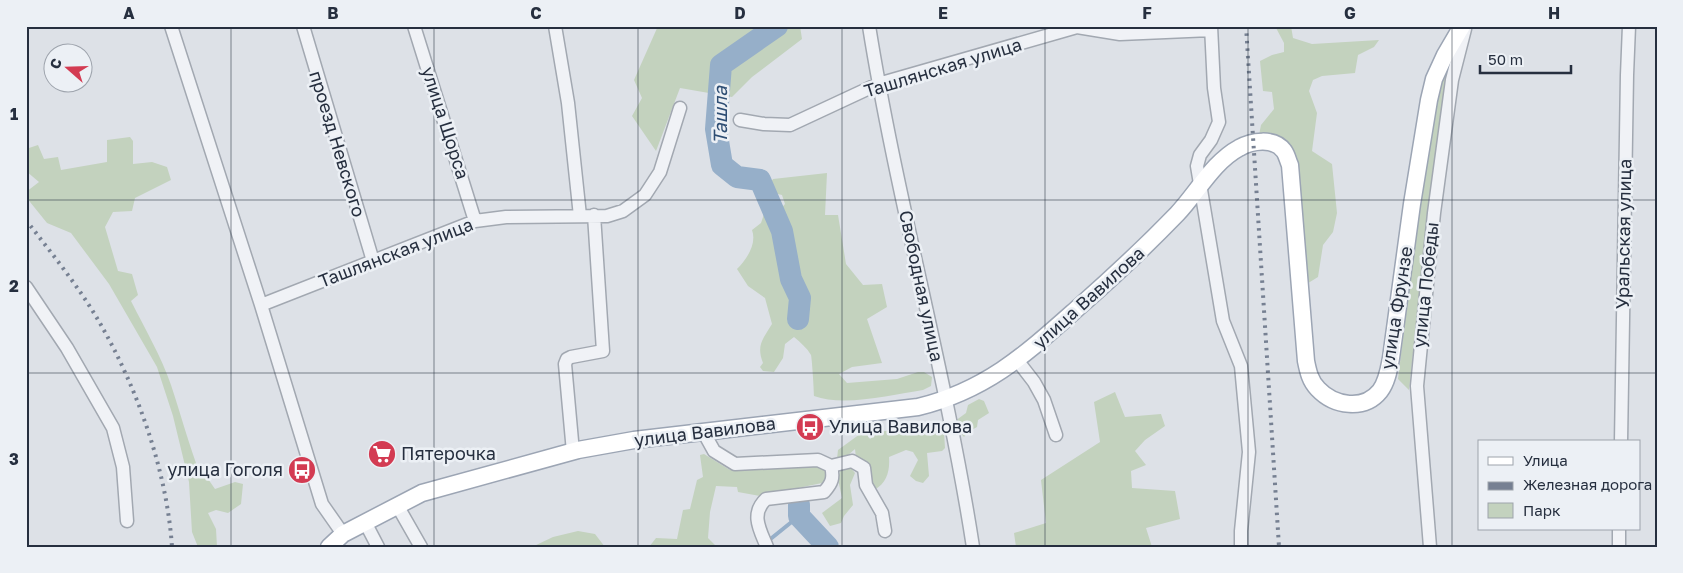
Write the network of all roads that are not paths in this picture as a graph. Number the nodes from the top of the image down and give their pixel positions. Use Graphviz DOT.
graph roads {
  1 [pos="171,26"];
  2 [pos="304,26"];
  3 [pos="414,26"];
  4 [pos="555,26"];
  5 [pos="869,26"];
  6 [pos="1464,26"];
  7 [pos="1629,26"];
  8 [pos="1077,27"];
  9 [pos="1211,28"];
  10 [pos="878,84"];
  11 [pos="680,108"];
  12 [pos="740,120"];
  13 [pos="1200,186"];
  14 [pos="594,215"];
  15 [pos="580,216"];
  16 [pos="475,221"];
  17 [pos="373,261"];
  18 [pos="26,287"];
  19 [pos="261,305"];
  20 [pos="1017,360"];
  21 [pos="945,399"];
  22 [pos="704,433"];
  23 [pos="1056,435"];
  24 [pos="1621,440"];
  25 [pos="573,452"];
  26 [pos="831,466"];
  27 [pos="397,505"];
  28 [pos="127,521"];
  29 [pos="365,522"];
  30 [pos="1619,530"];
  31 [pos="886,531"];
  32 [pos="334,543"];
  33 [pos="378,547"];
  34 [pos="421,547"];
  35 [pos="767,547"];
  36 [pos="973,547"];
  37 [pos="1241,547"];
  38 [pos="1430,547"];
  39 [pos="1619,547"];
  1 -- 19 [label="street"];
  2 -- 17 [label="street, проезд Невского"];
  3 -- 16 [label="street, улица Щорса"];
  4 -- 15 [label="street"];
  5 -- 10 [label="street, Свободная улица"];
  6 -- 13 [label="main road, улица Фрунзе"];
  6 -- 38 [label="street, улица Победы"];
  7 -- 24 [label="street, Уральская улица"];
  8 -- 9 [label="street, Ташлянская улица"];
  8 -- 10 [label="street, Ташлянская улица"];
  9 -- 13 [label="street"];
  10 -- 12 [label="street, Ташлянская улица"];
  10 -- 21 [label="street, Свободная улица"];
  11 -- 14 [label="street, Ташлянская улица"];
  13 -- 20 [label="main road, улица Вавилова"];
  13 -- 37 [label="street"];
  14 -- 15 [label="street, Ташлянская улица"];
  14 -- 25 [label="street"];
  15 -- 16 [label="street, Ташлянская улица"];
  16 -- 17 [label="street, Ташлянская улица"];
  17 -- 19 [label="street, Ташлянская улица"];
  18 -- 28 [label="street"];
  19 -- 32 [label="street"];
  20 -- 21 [label="main road, улица Вавилова"];
  20 -- 23 [label="street"];
  21 -- 22 [label="main road, улица Вавилова"];
  21 -- 36 [label="street, Свободная улица"];
  22 -- 25 [label="main road, улица Вавилова"];
  22 -- 26 [label="street"];
  25 -- 27 [label="main road, улица Вавилова"];
  26 -- 31 [label="street"];
  26 -- 35 [label="street"];
  27 -- 29 [label="main road, улица Вавилова"];
  27 -- 34 [label="street"];
  29 -- 32 [label="main road, улица Вавилова"];
  29 -- 33 [label="street"];
  30 -- 39 [label="street"];
}
